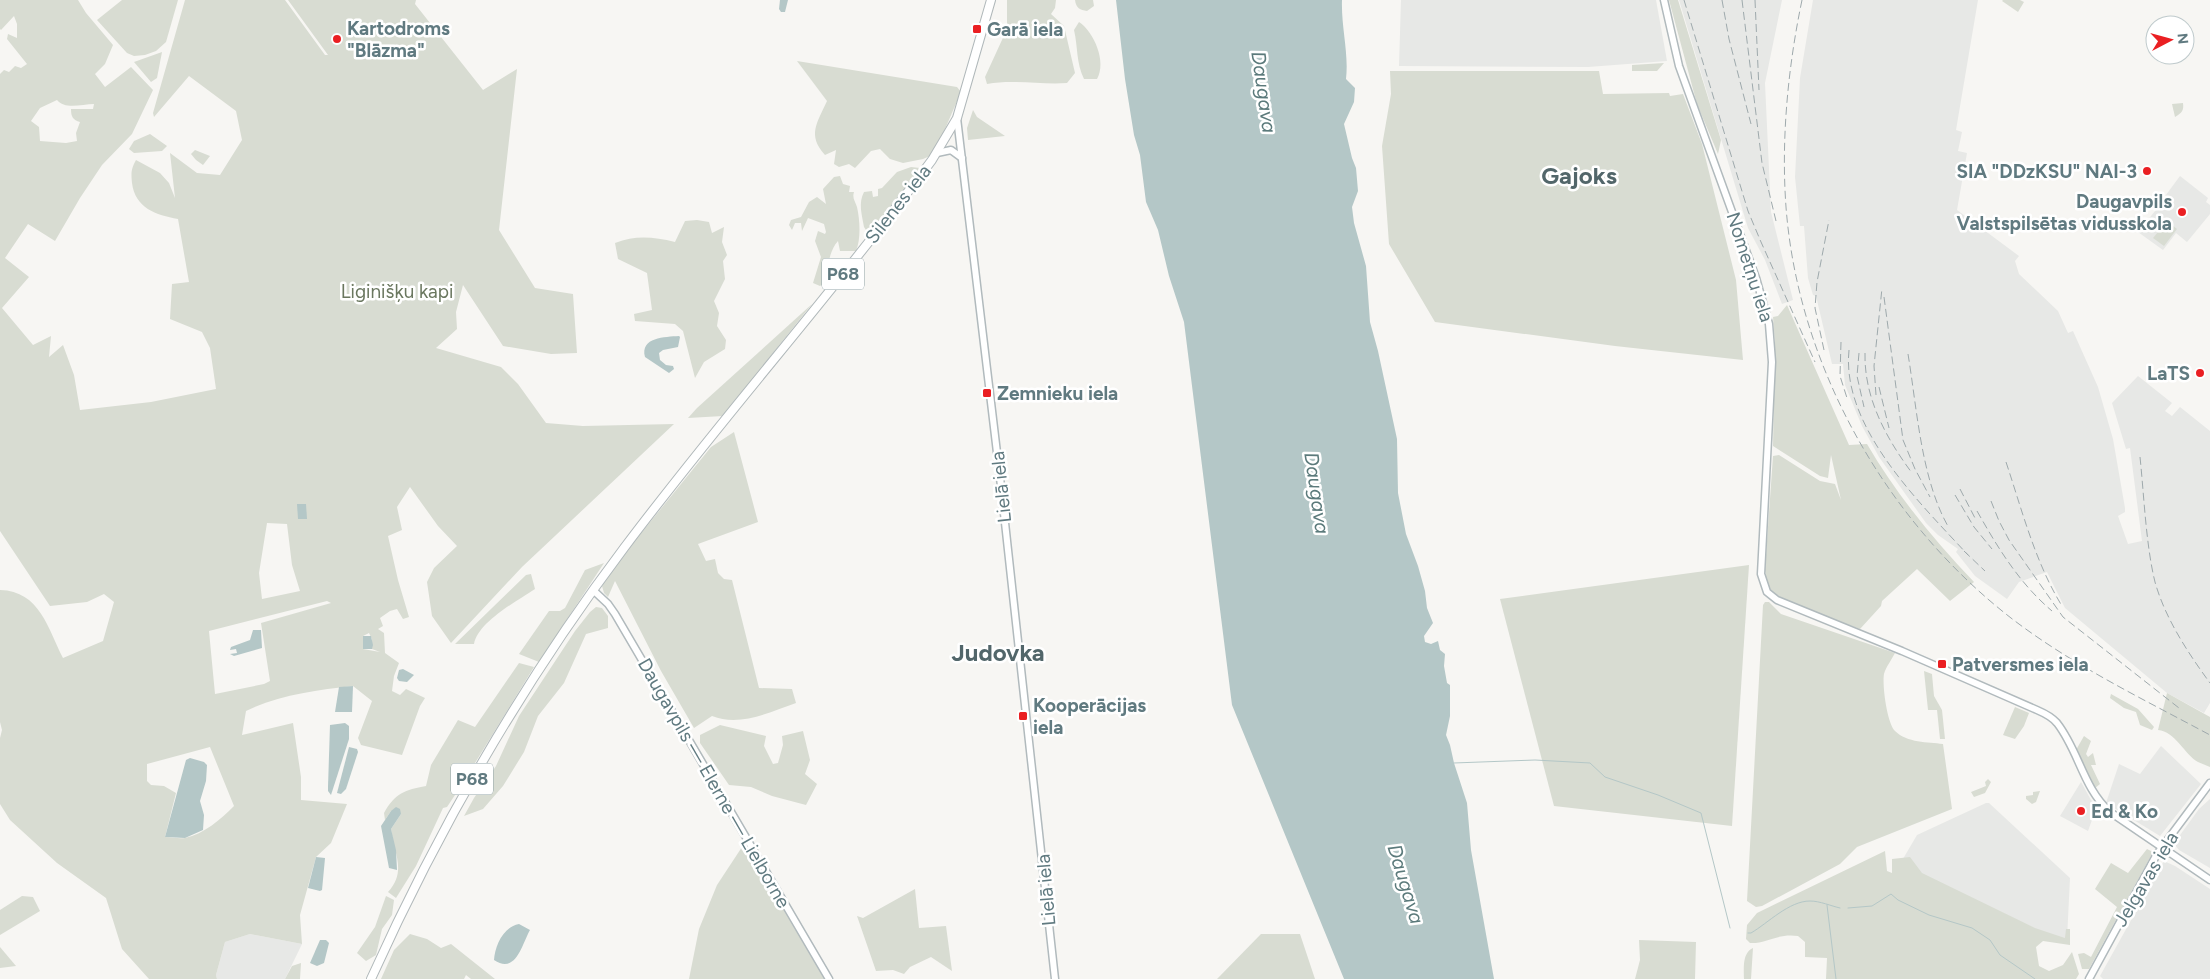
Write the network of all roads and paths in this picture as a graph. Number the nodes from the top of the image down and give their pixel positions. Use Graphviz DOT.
graph roads {
  1 [pos="992,0"];
  2 [pos="1664,0"];
  3 [pos="958,118"];
  4 [pos="937,153"];
  5 [pos="963,159"];
  6 [pos="593,590"];
  7 [pos="2210,783"];
  8 [pos="2162,847"];
  9 [pos="2210,880"];
  10 [pos="371,979"];
  11 [pos="829,979"];
  12 [pos="1055,979"];
  13 [pos="2089,979"];
  1 -- 3 [label="main road, Lielā iela / P68"];
  2 -- 8 [label="street, Nometņu iela"];
  3 -- 4 [label="main road, Silenes iela / P68"];
  3 -- 5 [label="street, Lielā iela"];
  4 -- 5 [label="street"];
  4 -- 6 [label="main road, Silenes iela / P68"];
  5 -- 12 [label="street, Lielā iela"];
  6 -- 10 [label="main road, P68"];
  6 -- 11 [label="street, Daugavpils — Elerne — Lielborne"];
  7 -- 8 [label="street, Jelgavas iela"];
  8 -- 9 [label="street"];
  8 -- 13 [label="street, Jelgavas iela"];
}
